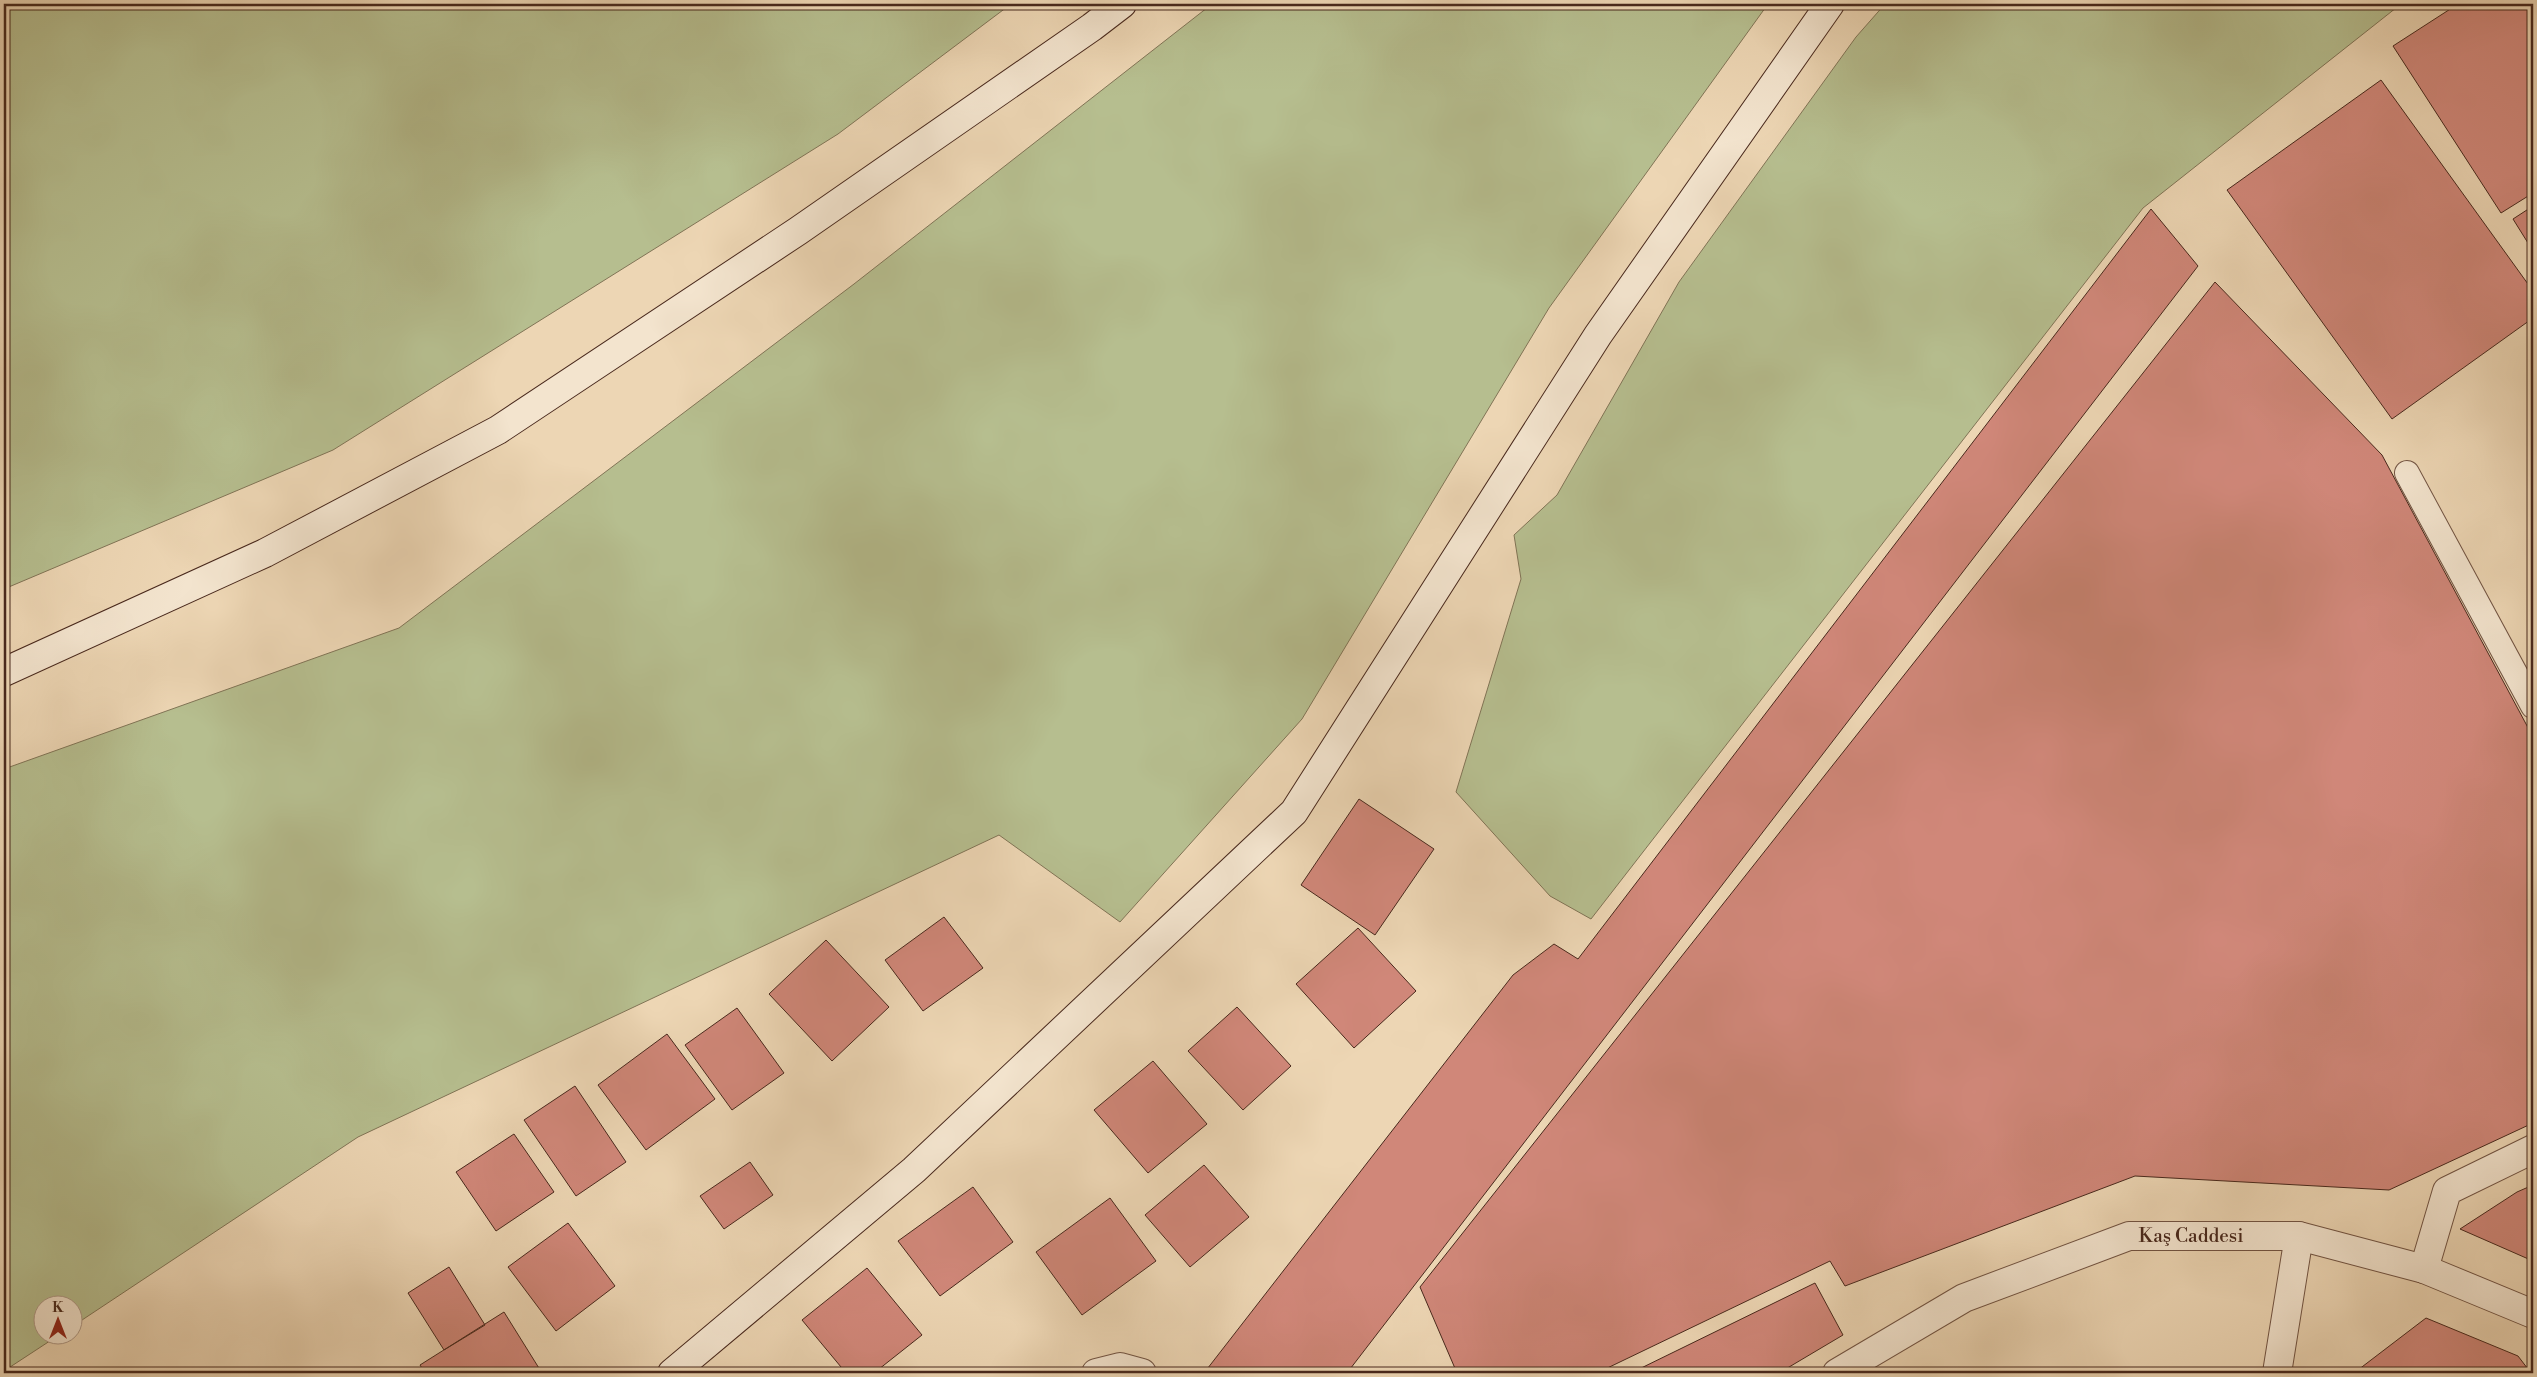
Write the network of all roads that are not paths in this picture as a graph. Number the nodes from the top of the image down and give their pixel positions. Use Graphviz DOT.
graph roads {
  1 [pos="1122,4"];
  2 [pos="1830,4"];
  3 [pos="2407,472"];
  4 [pos="4,672"];
  5 [pos="2533,706"];
  6 [pos="2533,1149"];
  7 [pos="2299,1236"];
  8 [pos="2424,1269"];
  9 [pos="2533,1314"];
  10 [pos="672,1373"];
  11 [pos="1096,1373"];
  12 [pos="1142,1373"];
  13 [pos="1837,1373"];
  14 [pos="2277,1373"];
  1 -- 4 [label="main road"];
  2 -- 10 [label="main road"];
  3 -- 5 [label="lane"];
  6 -- 8 [label="main road"];
  7 -- 8 [label="main road, Kaş Caddesi"];
  7 -- 13 [label="main road, Kaş Caddesi"];
  7 -- 14 [label="main road"];
  8 -- 9 [label="main road, Kaş Caddesi"];
  11 -- 12 [label="main road"];
}
